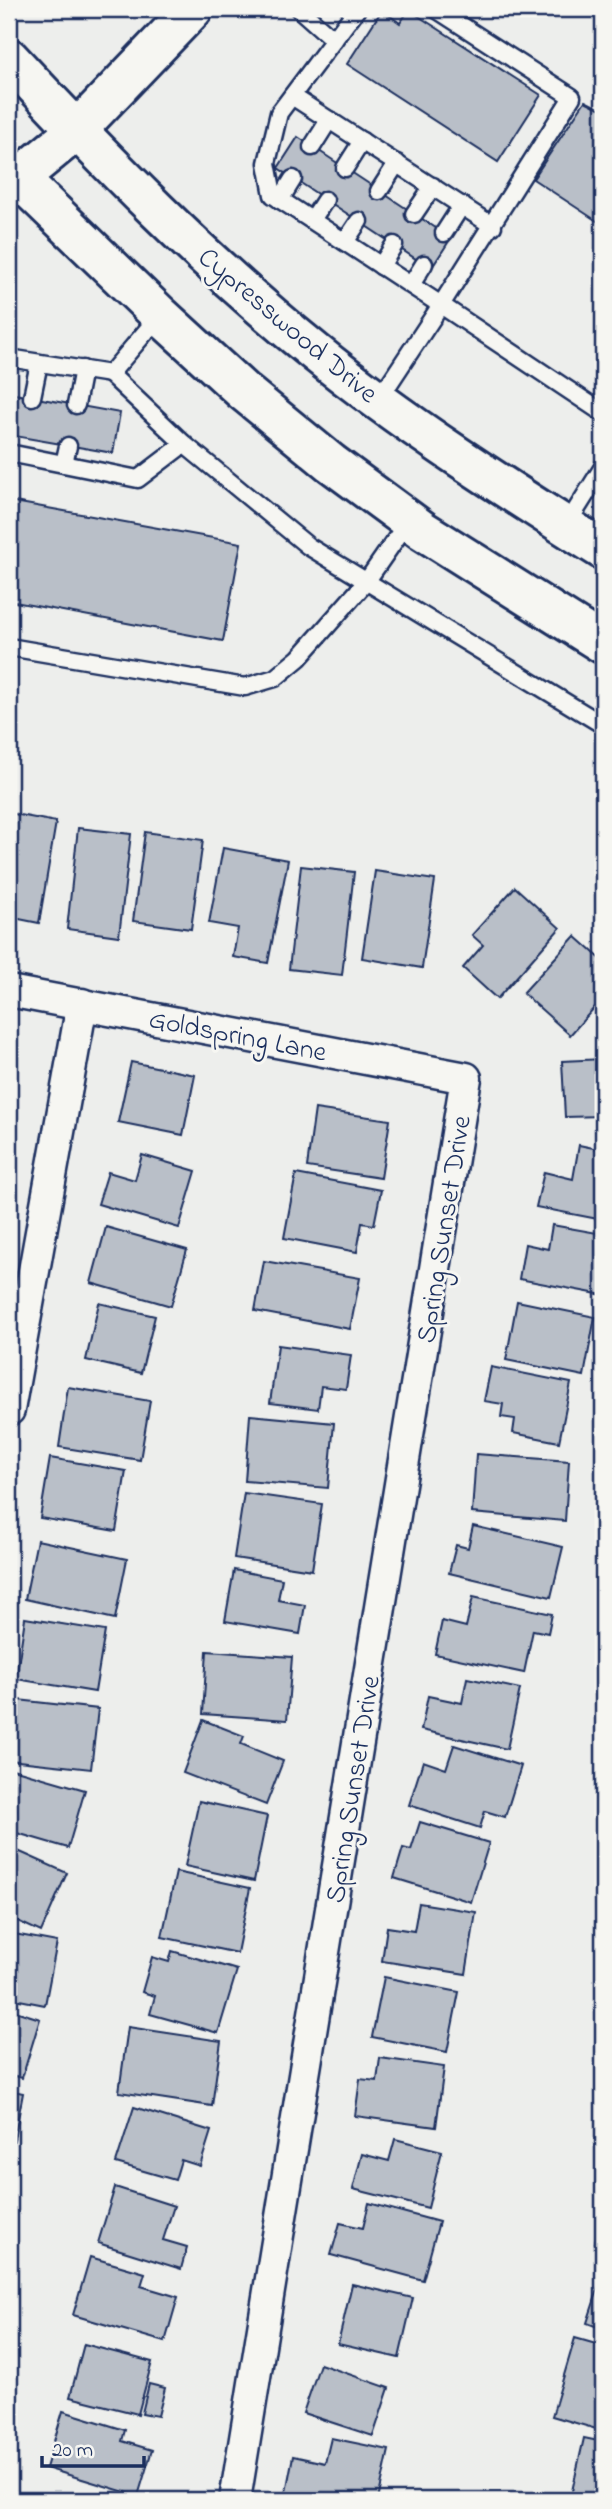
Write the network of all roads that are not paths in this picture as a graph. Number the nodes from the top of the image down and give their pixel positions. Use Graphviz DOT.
graph roads {
  1 [pos="193,9"];
  2 [pos="299,9"];
  3 [pos="357,9"];
  4 [pos="436,9"];
  5 [pos="334,40"];
  6 [pos="9,58"];
  7 [pos="292,96"];
  8 [pos="329,120"];
  9 [pos="76,131"];
  10 [pos="362,141"];
  11 [pos="312,147"];
  12 [pos="397,163"];
  13 [pos="345,168"];
  14 [pos="11,178"];
  15 [pos="293,179"];
  16 [pos="433,186"];
  17 [pos="379,191"];
  18 [pos="280,200"];
  19 [pos="325,200"];
  20 [pos="462,205"];
  21 [pos="414,214"];
  22 [pos="312,220"];
  23 [pos="359,221"];
  24 [pos="493,226"];
  25 [pos="444,233"];
  26 [pos="345,242"];
  27 [pos="394,245"];
  28 [pos="424,264"];
  29 [pos="381,266"];
  30 [pos="411,285"];
  31 [pos="441,305"];
  32 [pos="160,316"];
  33 [pos="9,358"];
  34 [pos="39,363"];
  35 [pos="83,369"];
  36 [pos="110,374"];
  37 [pos="32,397"];
  38 [pos="379,399"];
  39 [pos="76,405"];
  40 [pos="603,413"];
  41 [pos="24,438"];
  42 [pos="184,444"];
  43 [pos="68,446"];
  44 [pos="15,454"];
  45 [pos="64,464"];
  46 [pos="603,467"];
  47 [pos="409,520"];
  48 [pos="566,526"];
  49 [pos="603,550"];
  50 [pos="366,582"];
  51 [pos="603,644"];
  52 [pos="9,647"];
  53 [pos="603,725"];
  54 [pos="9,991"];
  55 [pos="82,1004"];
  56 [pos="466,1078"];
  57 [pos="9,1410"];
  58 [pos="235,2500"];
  1 -- 9 [label="main road"];
  2 -- 5 [label="lane"];
  3 -- 5 [label="lane"];
  4 -- 24 [label="lane"];
  5 -- 7 [label="lane"];
  6 -- 9 [label="main road, Cypresswood Drive"];
  7 -- 8 [label="lane"];
  7 -- 18 [label="lane"];
  8 -- 10 [label="lane"];
  8 -- 11 [label="lane"];
  9 -- 14 [label="main road"];
  9 -- 38 [label="main road, Cypresswood Drive"];
  10 -- 12 [label="lane"];
  10 -- 13 [label="lane"];
  12 -- 16 [label="lane"];
  12 -- 17 [label="lane"];
  14 -- 32 [label="main road"];
  15 -- 18 [label="lane"];
  16 -- 20 [label="lane"];
  16 -- 21 [label="lane"];
  18 -- 22 [label="lane"];
  19 -- 22 [label="lane"];
  20 -- 24 [label="lane"];
  20 -- 25 [label="lane"];
  22 -- 26 [label="lane"];
  23 -- 26 [label="lane"];
  24 -- 31 [label="lane"];
  26 -- 29 [label="lane"];
  27 -- 29 [label="lane"];
  28 -- 30 [label="lane"];
  29 -- 30 [label="lane"];
  30 -- 31 [label="lane"];
  31 -- 38 [label="lane"];
  31 -- 40 [label="lane"];
  32 -- 36 [label="lane"];
  32 -- 47 [label="main road"];
  33 -- 34 [label="lane"];
  34 -- 35 [label="lane"];
  34 -- 37 [label="lane"];
  35 -- 36 [label="lane"];
  35 -- 39 [label="lane"];
  36 -- 42 [label="lane"];
  38 -- 48 [label="main road, Cypresswood Drive"];
  41 -- 44 [label="lane"];
  42 -- 45 [label="lane"];
  42 -- 50 [label="lane"];
  43 -- 45 [label="lane"];
  44 -- 45 [label="lane"];
  46 -- 48 [label="lane"];
  47 -- 50 [label="lane"];
  47 -- 51 [label="main road"];
  48 -- 49 [label="main road, Cypresswood Drive"];
  50 -- 52 [label="lane"];
  50 -- 53 [label="lane"];
  54 -- 55 [label="street, Goldspring Lane"];
  55 -- 56 [label="street, Goldspring Lane"];
  55 -- 57 [label="street"];
  56 -- 58 [label="street, Spring Sunset Drive"];
}
